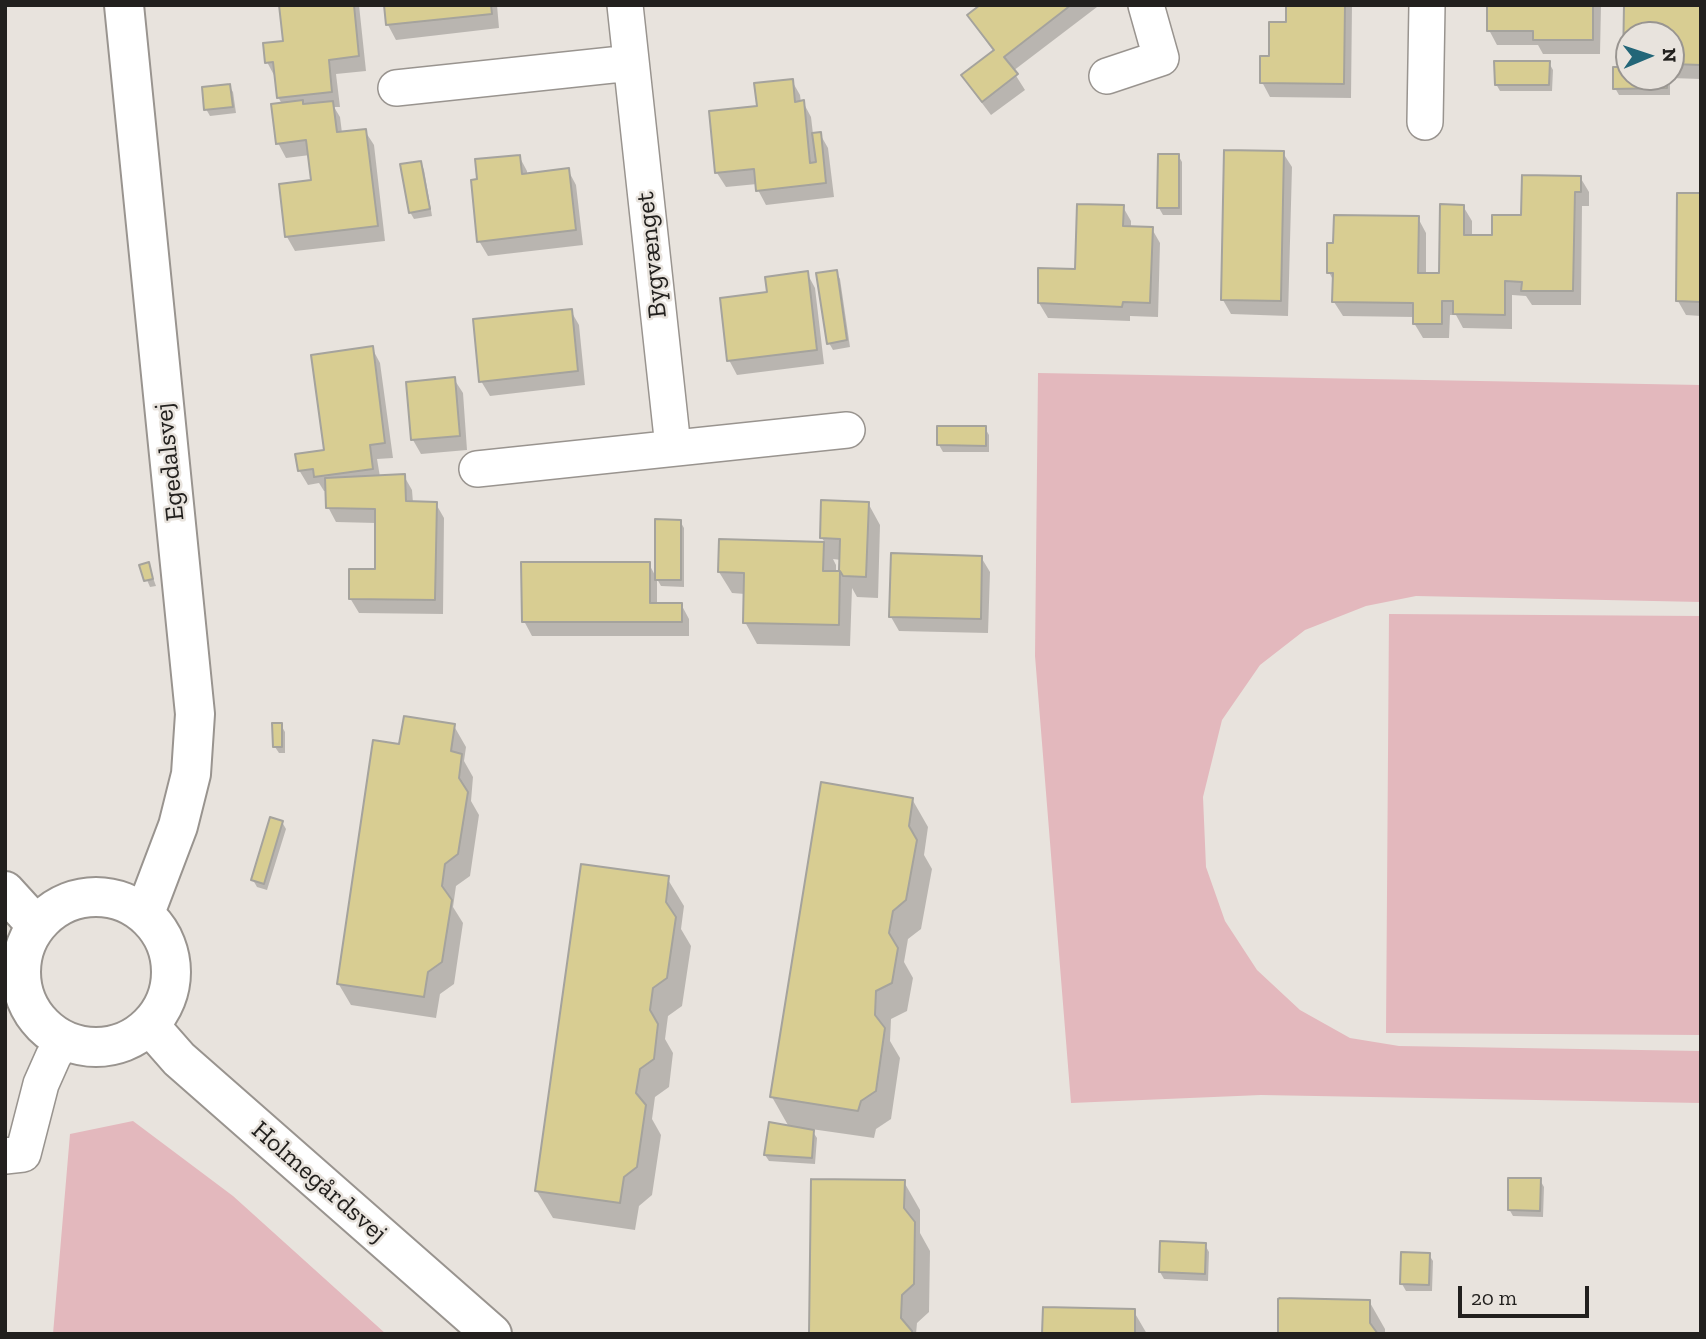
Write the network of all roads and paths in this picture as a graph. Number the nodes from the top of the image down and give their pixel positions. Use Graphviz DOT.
graph roads {
  1 [pos="124,5"];
  2 [pos="625,5"];
  3 [pos="1146,5"];
  4 [pos="1427,5"];
  5 [pos="631,63"];
  6 [pos="1107,76"];
  7 [pos="396,88"];
  8 [pos="1425,122"];
  9 [pos="847,430"];
  10 [pos="673,447"];
  11 [pos="477,469"];
  12 [pos="5,891"];
  13 [pos="145,913"];
  14 [pos="36,925"];
  15 [pos="150,1026"];
  16 [pos="63,1040"];
  17 [pos="5,1156"];
  18 [pos="492,1334"];
  1 -- 13 [label="street, Egedalsvej"];
  2 -- 5 [label="street, Bygvænget"];
  3 -- 6 [label="street"];
  4 -- 8 [label="street"];
  5 -- 7 [label="street"];
  5 -- 10 [label="street, Bygvænget"];
  9 -- 10 [label="street"];
  10 -- 11 [label="street"];
  12 -- 14 [label="street"];
  13 -- 14 [label="street"];
  13 -- 15 [label="street"];
  14 -- 16 [label="street"];
  15 -- 16 [label="street"];
  15 -- 18 [label="street, Holmegårdsvej"];
  16 -- 17 [label="street"];
}
